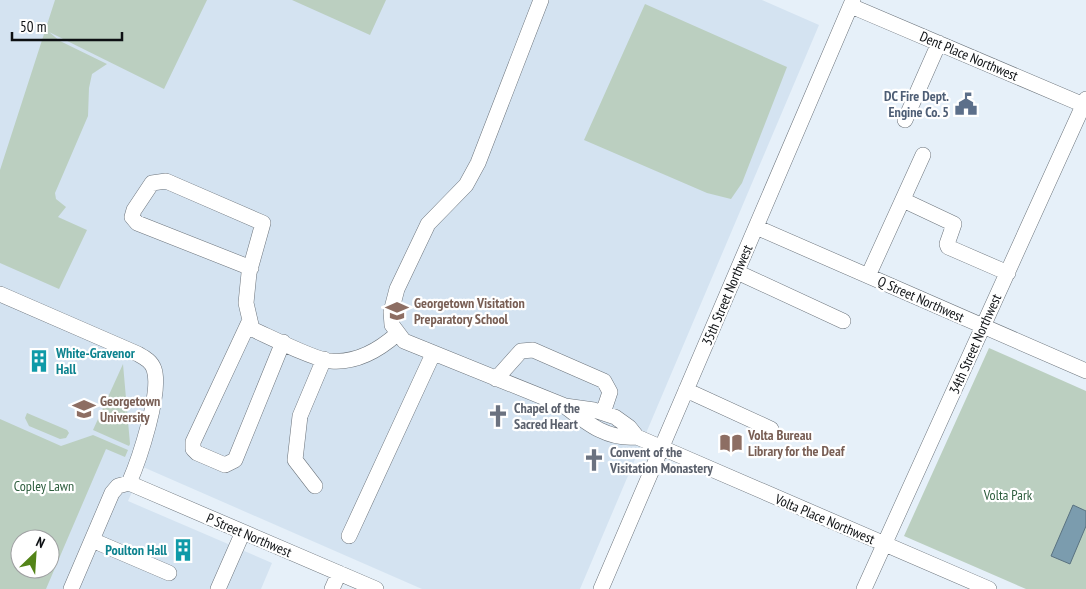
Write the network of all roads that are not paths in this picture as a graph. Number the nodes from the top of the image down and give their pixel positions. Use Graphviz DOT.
graph roads {
  1 [pos="541,0"];
  2 [pos="852,3"];
  3 [pos="939,43"];
  4 [pos="1085,103"];
  5 [pos="905,120"];
  6 [pos="923,155"];
  7 [pos="903,200"];
  8 [pos="756,227"];
  9 [pos="251,268"];
  10 [pos="737,272"];
  11 [pos="1008,273"];
  12 [pos="868,276"];
  13 [pos="0,294"];
  14 [pos="250,320"];
  15 [pos="843,321"];
  16 [pos="983,326"];
  17 [pos="397,334"];
  18 [pos="283,342"];
  19 [pos="433,354"];
  20 [pos="324,359"];
  21 [pos="1086,371"];
  22 [pos="496,379"];
  23 [pos="686,390"];
  24 [pos="565,406"];
  25 [pos="603,413"];
  26 [pos="772,429"];
  27 [pos="637,437"];
  28 [pos="662,448"];
  29 [pos="126,484"];
  30 [pos="315,486"];
  31 [pos="243,532"];
  32 [pos="349,536"];
  33 [pos="92,540"];
  34 [pos="885,544"];
  35 [pos="169,573"];
  36 [pos="339,573"];
  37 [pos="71,589"];
  38 [pos="218,589"];
  39 [pos="332,589"];
  40 [pos="376,589"];
  41 [pos="601,589"];
  42 [pos="864,589"];
  43 [pos="989,589"];
  1 -- 17 [label="street"];
  2 -- 3 [label="street, Dent Place Northwest"];
  2 -- 8 [label="street, 35th Street Northwest"];
  3 -- 4 [label="street, Dent Place Northwest"];
  3 -- 5 [label="street"];
  4 -- 11 [label="street, 34th Street Northwest"];
  6 -- 7 [label="street"];
  7 -- 11 [label="street"];
  7 -- 12 [label="street"];
  8 -- 10 [label="street, 35th Street Northwest"];
  8 -- 12 [label="street, Q Street Northwest"];
  9 -- 9 [label="street"];
  9 -- 14 [label="street"];
  10 -- 15 [label="street"];
  10 -- 23 [label="street, 35th Street Northwest"];
  11 -- 16 [label="street, 34th Street Northwest"];
  12 -- 16 [label="street, Q Street Northwest"];
  13 -- 29 [label="street"];
  14 -- 18 [label="street"];
  14 -- 18 [label="street"];
  16 -- 21 [label="street, Q Street Northwest"];
  16 -- 34 [label="street, 34th Street Northwest"];
  17 -- 19 [label="street"];
  17 -- 20 [label="street"];
  18 -- 20 [label="street"];
  19 -- 22 [label="street"];
  19 -- 32 [label="street"];
  20 -- 30 [label="street"];
  22 -- 24 [label="street"];
  22 -- 25 [label="street"];
  23 -- 26 [label="street"];
  23 -- 28 [label="street, 35th Street Northwest"];
  24 -- 25 [label="street"];
  24 -- 27 [label="street"];
  25 -- 27 [label="street"];
  27 -- 28 [label="street, Volta Place Northwest"];
  28 -- 34 [label="street, Volta Place Northwest"];
  28 -- 41 [label="street, 35th Street Northwest"];
  29 -- 31 [label="street, P Street Northwest"];
  29 -- 33 [label="street"];
  31 -- 36 [label="street, P Street Northwest"];
  31 -- 38 [label="street"];
  33 -- 35 [label="street"];
  33 -- 37 [label="street"];
  34 -- 42 [label="street, 34th Street Northwest"];
  34 -- 43 [label="street, Volta Place Northwest"];
  36 -- 39 [label="street"];
  36 -- 40 [label="street, P Street Northwest"];
}
